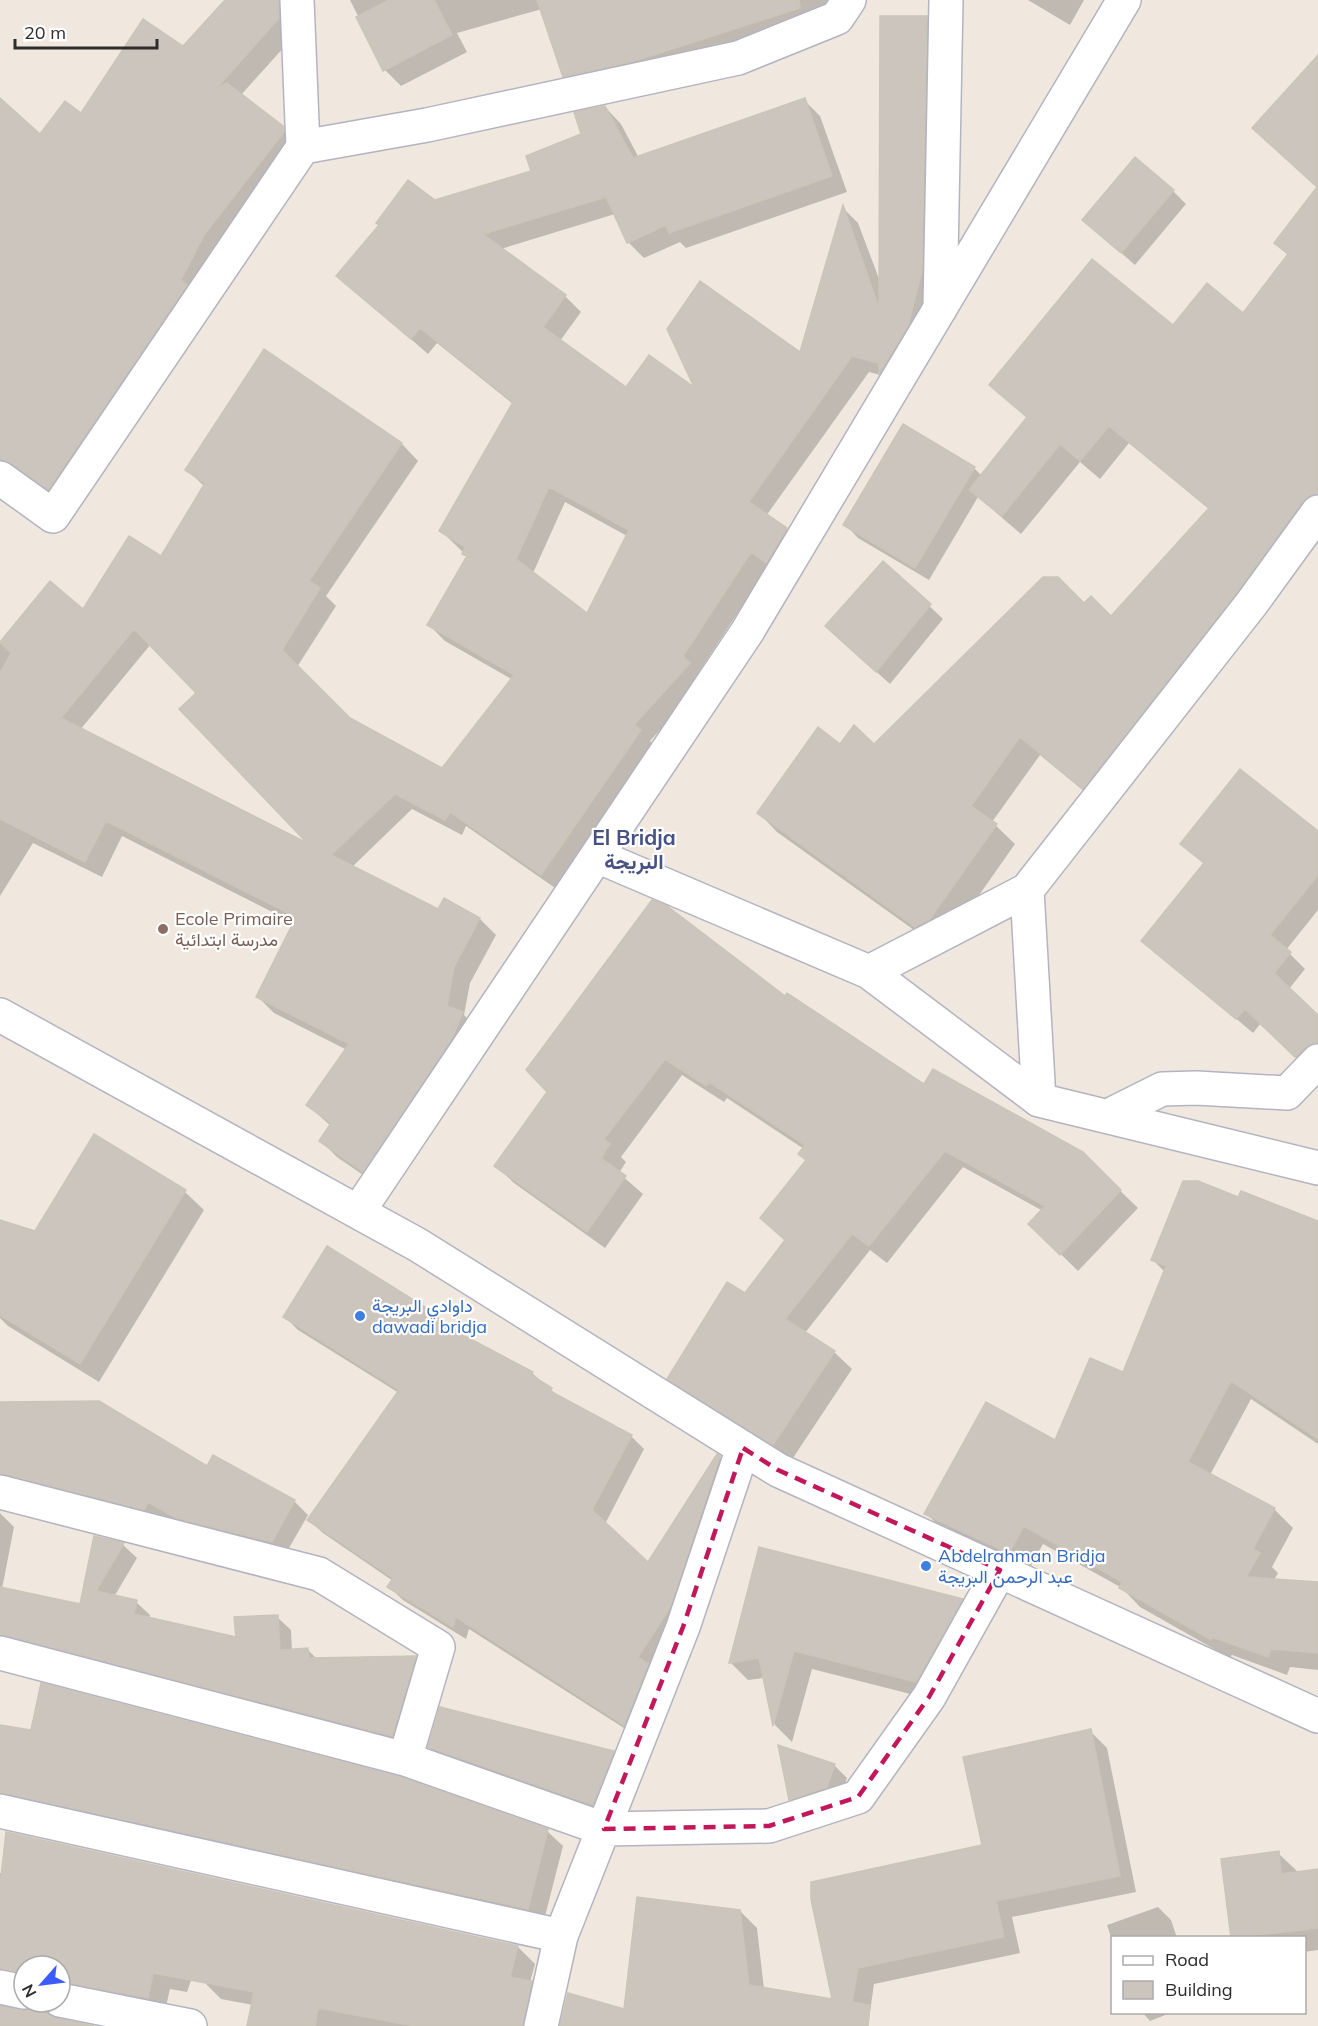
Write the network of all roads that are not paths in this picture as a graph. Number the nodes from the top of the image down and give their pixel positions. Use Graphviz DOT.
graph roads {
  1 [pos="297,0"];
  2 [pos="849,0"];
  3 [pos="946,0"];
  4 [pos="1124,0"];
  5 [pos="303,147"];
  6 [pos="940,311"];
  7 [pos="0,478"];
  8 [pos="1318,512"];
  9 [pos="597,856"];
  10 [pos="1027,890"];
  11 [pos="869,972"];
  12 [pos="0,1015"];
  13 [pos="1318,1061"];
  14 [pos="1039,1100"];
  15 [pos="1108,1116"];
  16 [pos="1318,1168"];
  17 [pos="358,1212"];
  18 [pos="743,1448"];
  19 [pos="0,1492"];
  20 [pos="1000,1570"];
  21 [pos="0,1653"];
  22 [pos="1318,1716"];
  23 [pos="405,1758"];
  24 [pos="0,1811"];
  25 [pos="604,1829"];
  26 [pos="561,1936"];
  27 [pos="72,2002"];
  28 [pos="190,2026"];
  29 [pos="541,2026"];
  1 -- 5 [label="street"];
  2 -- 5 [label="street"];
  3 -- 6 [label="street"];
  4 -- 6 [label="street"];
  5 -- 7 [label="street"];
  6 -- 9 [label="street"];
  8 -- 10 [label="street"];
  9 -- 11 [label="street"];
  9 -- 17 [label="street"];
  10 -- 11 [label="street"];
  10 -- 14 [label="street"];
  11 -- 14 [label="street"];
  12 -- 17 [label="street"];
  13 -- 15 [label="street"];
  14 -- 15 [label="street"];
  15 -- 16 [label="street"];
  17 -- 18 [label="street"];
  18 -- 20 [label="street"];
  18 -- 25 [label="street"];
  19 -- 23 [label="street"];
  20 -- 22 [label="street"];
  20 -- 25 [label="street"];
  21 -- 23 [label="street"];
  23 -- 25 [label="street"];
  24 -- 26 [label="street"];
  25 -- 26 [label="street"];
  26 -- 29 [label="street"];
  27 -- 28 [label="street"];
}
